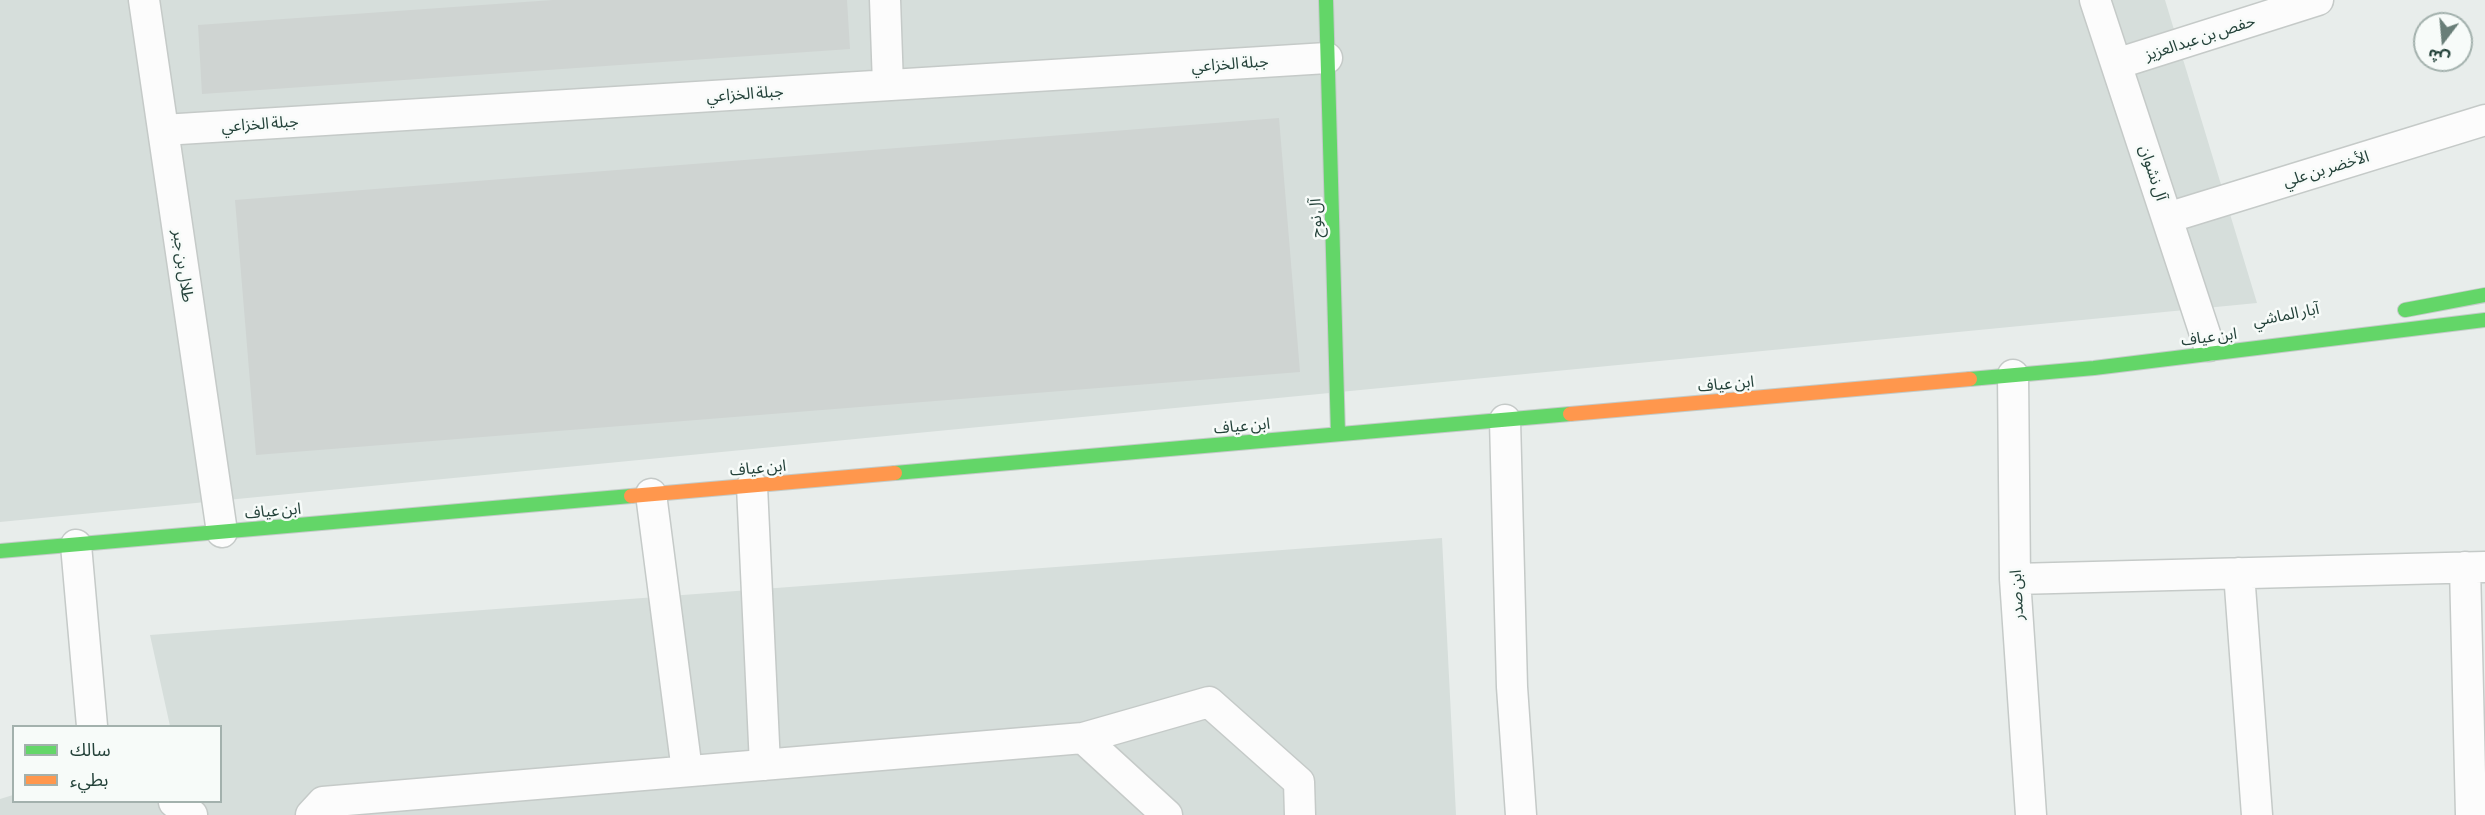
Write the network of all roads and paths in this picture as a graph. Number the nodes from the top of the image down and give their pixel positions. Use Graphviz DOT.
graph roads {
  1 [pos="144,0"];
  2 [pos="885,0"];
  3 [pos="1326,0"];
  4 [pos="2095,0"];
  5 [pos="2318,0"];
  6 [pos="1327,58"];
  7 [pos="2116,64"];
  8 [pos="888,85"];
  9 [pos="2485,120"];
  10 [pos="163,130"];
  11 [pos="2168,218"];
  12 [pos="2485,295"];
  13 [pos="2393,312"];
  14 [pos="2485,320"];
  15 [pos="2313,327"];
  16 [pos="2209,346"];
  17 [pos="2094,368"];
  18 [pos="2013,375"];
  19 [pos="1504,420"];
  20 [pos="1338,434"];
  21 [pos="752,486"];
  22 [pos="651,494"];
  23 [pos="222,532"];
  24 [pos="76,545"];
  25 [pos="0,551"];
  26 [pos="2475,567"];
  27 [pos="2239,573"];
  28 [pos="2015,579"];
  29 [pos="92,725"];
  30 [pos="1083,738"];
  31 [pos="765,765"];
  32 [pos="687,771"];
  33 [pos="177,803"];
  34 [pos="192,815"];
  35 [pos="311,815"];
  36 [pos="1167,815"];
  37 [pos="1300,815"];
  38 [pos="1521,815"];
  39 [pos="2031,815"];
  40 [pos="2258,815"];
  41 [pos="2470,815"];
  1 -- 10 [label="street, طلال بن جبر"];
  2 -- 8 [label="street"];
  3 -- 6 [label="street, آل نوح"];
  4 -- 7 [label="street, آل نشوان"];
  5 -- 7 [label="street, حفص بن عبدالعزيز"];
  6 -- 8 [label="street, جبلة الخزاعي"];
  6 -- 20 [label="street, آل نوح"];
  7 -- 11 [label="street, آل نشوان"];
  8 -- 10 [label="street, جبلة الخزاعي"];
  9 -- 11 [label="street, الأخضر بن علي"];
  10 -- 23 [label="street, طلال بن جبر"];
  11 -- 16 [label="street, آل نشوان"];
  12 -- 13 [label="street"];
  14 -- 17 [label="street, ابن عياف"];
  15 -- 16 [label="street, آبار الماشي"];
  16 -- 17 [label="street, آبار الماشي"];
  17 -- 18 [label="street, ابن عياف"];
  18 -- 19 [label="street, ابن عياف"];
  18 -- 28 [label="street, ابن صدر"];
  19 -- 20 [label="street, ابن عياف"];
  19 -- 38 [label="street"];
  20 -- 21 [label="street, ابن عياف"];
  21 -- 22 [label="street, ابن عياف"];
  21 -- 31 [label="street"];
  22 -- 23 [label="street, ابن عياف"];
  22 -- 32 [label="street"];
  23 -- 24 [label="street, ابن عياف"];
  24 -- 25 [label="street, ابن عياف"];
  24 -- 29 [label="street"];
  26 -- 27 [label="street"];
  26 -- 41 [label="street"];
  27 -- 28 [label="street"];
  27 -- 40 [label="street"];
  28 -- 39 [label="street, ابن صدر"];
  30 -- 31 [label="street"];
  30 -- 36 [label="street"];
  30 -- 37 [label="street"];
  31 -- 32 [label="street"];
  32 -- 35 [label="street"];
  33 -- 34 [label="street"];
}
